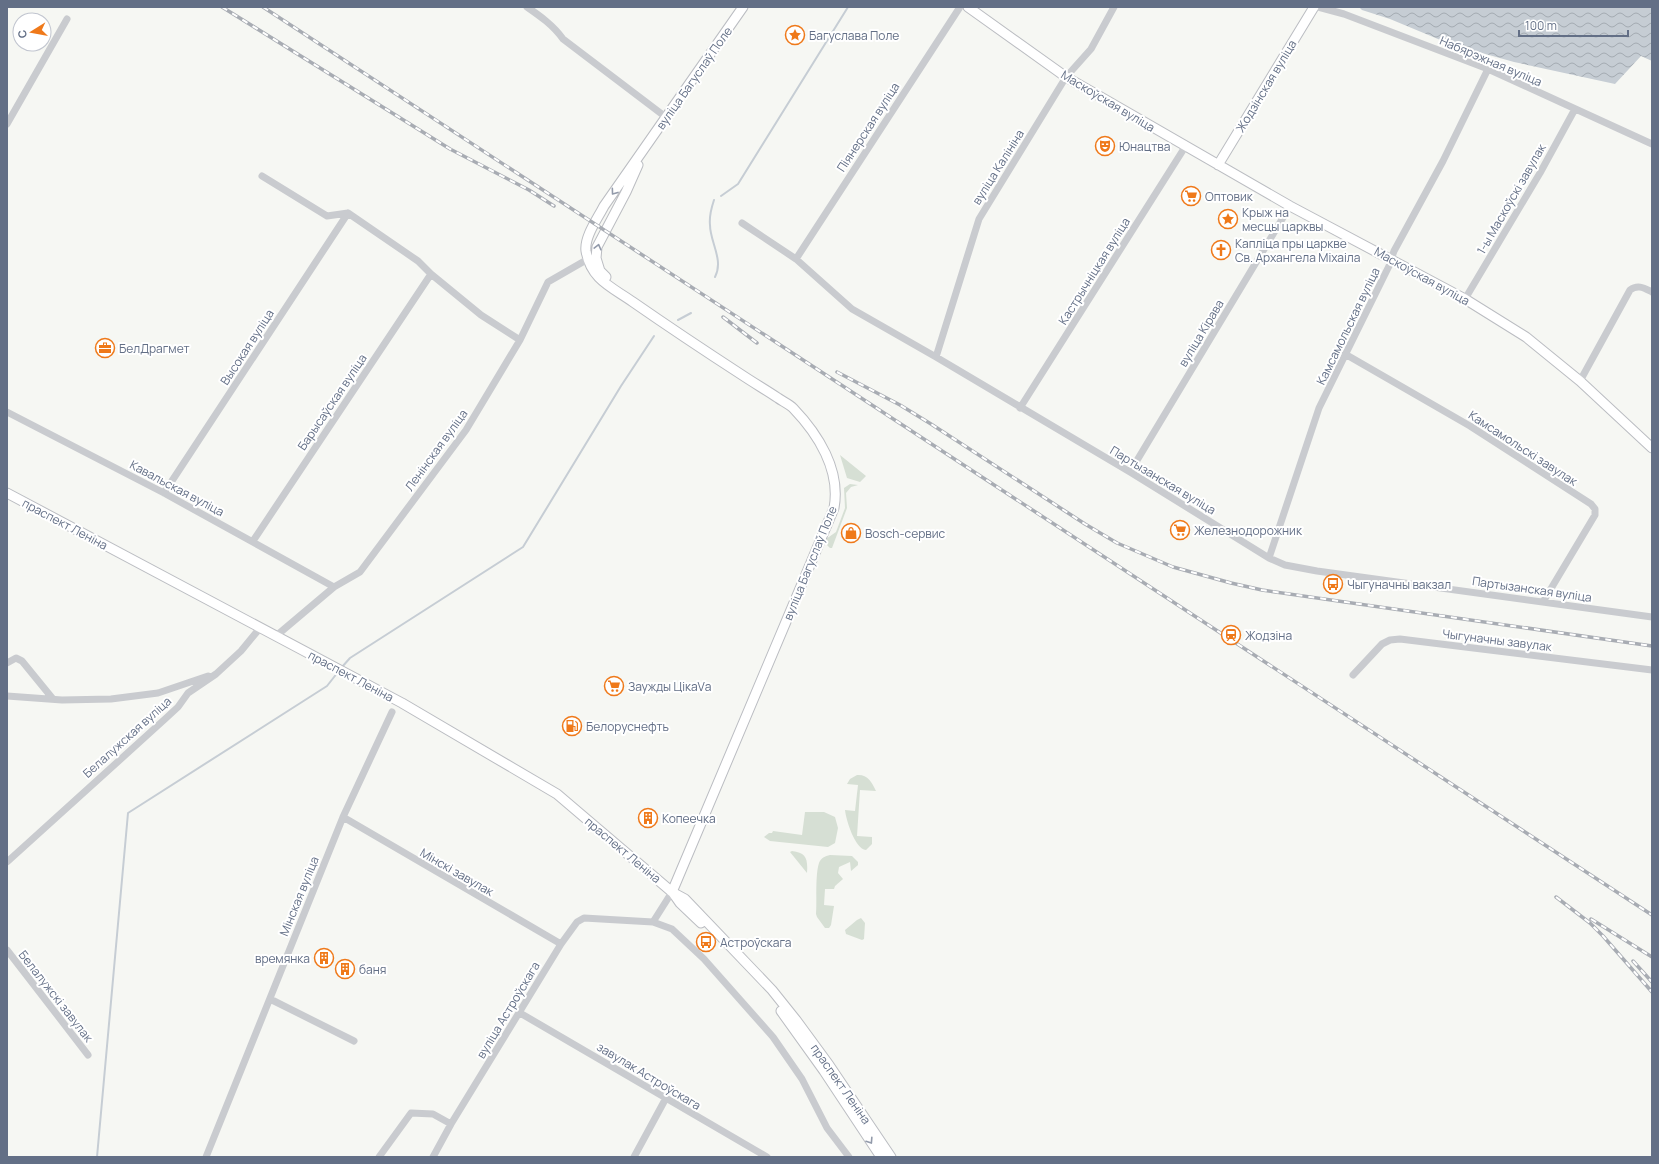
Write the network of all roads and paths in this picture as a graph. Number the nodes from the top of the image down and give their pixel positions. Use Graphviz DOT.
graph roads {
  1 [pos="526,7"];
  2 [pos="743,7"];
  3 [pos="960,7"];
  4 [pos="968,7"];
  5 [pos="1114,7"];
  6 [pos="1314,7"];
  7 [pos="1318,7"];
  8 [pos="67,19"];
  9 [pos="1488,69"];
  10 [pos="1066,77"];
  11 [pos="1575,110"];
  12 [pos="666,118"];
  13 [pos="7,124"];
  14 [pos="1652,144"];
  15 [pos="1185,146"];
  16 [pos="644,149"];
  17 [pos="1218,165"];
  18 [pos="262,176"];
  19 [pos="1290,206"];
  20 [pos="348,213"];
  21 [pos="742,223"];
  22 [pos="588,259"];
  23 [pos="796,259"];
  24 [pos="1392,260"];
  25 [pos="431,274"];
  26 [pos="619,292"];
  27 [pos="1652,292"];
  28 [pos="1465,299"];
  29 [pos="520,340"];
  30 [pos="1345,354"];
  31 [pos="936,357"];
  32 [pos="1580,382"];
  33 [pos="1020,408"];
  34 [pos="7,412"];
  35 [pos="1652,448"];
  36 [pos="1130,472"];
  37 [pos="7,493"];
  38 [pos="164,493"];
  39 [pos="253,541"];
  40 [pos="1269,558"];
  41 [pos="334,587"];
  42 [pos="1543,602"];
  43 [pos="1652,617"];
  44 [pos="260,628"];
  45 [pos="276,636"];
  46 [pos="7,663"];
  47 [pos="1652,670"];
  48 [pos="216,674"];
  49 [pos="1353,675"];
  50 [pos="7,696"];
  51 [pos="53,699"];
  52 [pos="392,712"];
  53 [pos="343,817"];
  54 [pos="7,862"];
  55 [pos="672,892"];
  56 [pos="653,922"];
  57 [pos="561,944"];
  58 [pos="7,950"];
  59 [pos="270,999"];
  60 [pos="520,1013"];
  61 [pos="354,1041"];
  62 [pos="88,1055"];
  63 [pos="666,1098"];
  64 [pos="451,1124"];
  65 [pos="206,1157"];
  66 [pos="380,1157"];
  67 [pos="433,1157"];
  68 [pos="634,1157"];
  69 [pos="766,1157"];
  70 [pos="849,1157"];
  71 [pos="881,1157"];
  72 [pos="891,1157"];
  1 -- 12 [label="street"];
  2 -- 12 [label="main road, вуліца Багуслаў Поле"];
  3 -- 23 [label="street, Піянерская вуліца"];
  4 -- 10 [label="main road, Маскоўская вуліца"];
  5 -- 10 [label="street, вуліца Калініна"];
  6 -- 17 [label="main road, Жодзінская вуліца"];
  7 -- 9 [label="street, Набярэжная вуліца"];
  8 -- 13 [label="street"];
  9 -- 11 [label="street, Набярэжная вуліца"];
  9 -- 24 [label="street, Камсамольская вуліца"];
  10 -- 15 [label="main road, Маскоўская вуліца"];
  10 -- 31 [label="street, вуліца Калініна"];
  11 -- 14 [label="street, Набярэжная вуліца"];
  11 -- 28 [label="street, 1-ы Маскоўскі завулак"];
  12 -- 16 [label="main road, вуліца Багуслаў Поле"];
  15 -- 17 [label="main road, Маскоўская вуліца"];
  15 -- 33 [label="street, Кастрычніцкая вуліца"];
  16 -- 22 [label="main road, вуліца Багуслаў Поле, one-way"];
  26 -- 16 [label="main road, вуліца Багуслаў Поле, one-way"];
  17 -- 19 [label="main road, Маскоўская вуліца"];
  18 -- 20 [label="street"];
  19 -- 24 [label="main road, Маскоўская вуліца"];
  19 -- 36 [label="street, вуліца Кірава"];
  20 -- 25 [label="street"];
  20 -- 38 [label="street, Высокая вуліца"];
  21 -- 23 [label="street, Партызанская вуліца"];
  22 -- 26 [label="main road, вуліца Багуслаў Поле"];
  22 -- 29 [label="street, Ленінская вуліца"];
  23 -- 31 [label="street, Партызанская вуліца"];
  24 -- 28 [label="main road, Маскоўская вуліца"];
  24 -- 30 [label="street, Камсамольская вуліца"];
  25 -- 29 [label="street"];
  25 -- 39 [label="street, Барысаўская вуліца"];
  26 -- 55 [label="main road, вуліца Багуслаў Поле"];
  27 -- 32 [label="street"];
  28 -- 32 [label="main road, Маскоўская вуліца"];
  29 -- 41 [label="street, Ленінская вуліца"];
  30 -- 40 [label="street, Камсамольская вуліца"];
  30 -- 42 [label="street, Камсамольскі завулак"];
  31 -- 33 [label="street, Партызанская вуліца"];
  32 -- 35 [label="main road, Маскоўская вуліца"];
  33 -- 36 [label="street, Партызанская вуліца"];
  34 -- 38 [label="street, Кавальская вуліца"];
  36 -- 40 [label="street, Партызанская вуліца"];
  37 -- 44 [label="main road, праспект Леніна"];
  38 -- 39 [label="street, Кавальская вуліца"];
  39 -- 41 [label="street, Кавальская вуліца"];
  40 -- 42 [label="street, Партызанская вуліца"];
  41 -- 45 [label="street, Ленінская вуліца"];
  42 -- 43 [label="street, Партызанская вуліца"];
  44 -- 45 [label="main road, праспект Леніна"];
  44 -- 48 [label="street, Белалужская вуліца"];
  45 -- 55 [label="main road, праспект Леніна"];
  46 -- 51 [label="street"];
  47 -- 49 [label="street, Чыгуначны завулак"];
  48 -- 51 [label="street"];
  48 -- 54 [label="street, Белалужская вуліца"];
  50 -- 51 [label="street"];
  52 -- 53 [label="street, Мінская вуліца"];
  53 -- 57 [label="street, Мінскі завулак"];
  53 -- 59 [label="street, Мінская вуліца"];
  55 -- 56 [label="street"];
  55 -- 71 [label="main road, праспект Леніна, one-way"];
  55 -- 72 [label="main road, праспект Леніна"];
  56 -- 57 [label="street, вуліца Астроўскага"];
  56 -- 70 [label="street"];
  57 -- 60 [label="street, вуліца Астроўскага"];
  58 -- 62 [label="street, Белалужскі завулак"];
  59 -- 61 [label="street"];
  59 -- 65 [label="street, Мінская вуліца"];
  60 -- 63 [label="street, завулак Астроўскага"];
  60 -- 64 [label="street, вуліца Астроўскага"];
  63 -- 68 [label="street"];
  63 -- 69 [label="street, завулак Астроўскага"];
  64 -- 66 [label="street"];
  64 -- 67 [label="street, вуліца Астроўскага"];
}
